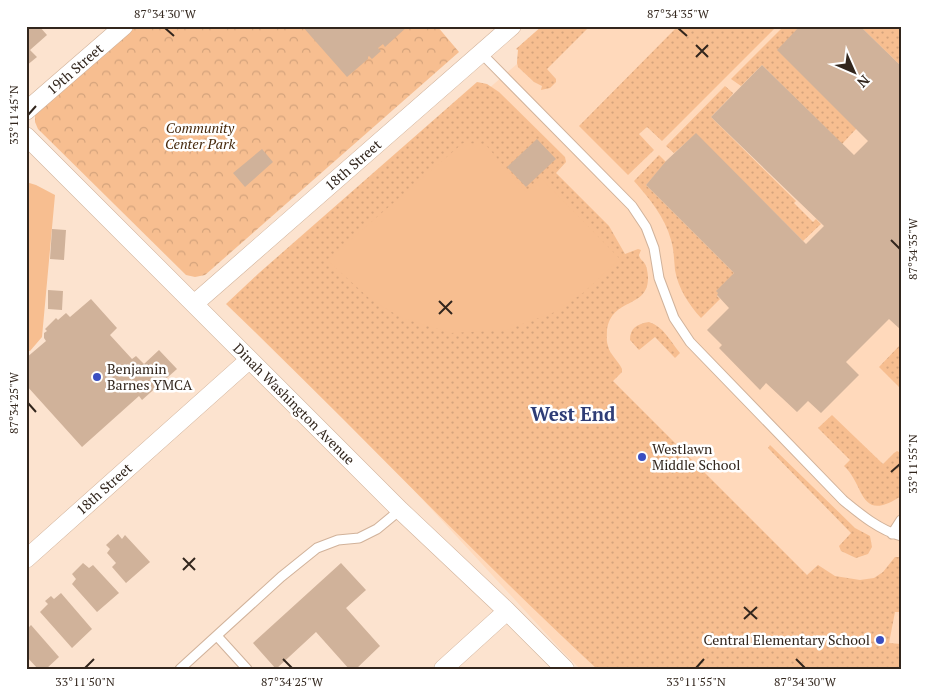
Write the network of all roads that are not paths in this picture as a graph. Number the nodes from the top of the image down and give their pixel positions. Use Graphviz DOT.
graph roads {
  1 [pos="124,26"];
  2 [pos="512,26"];
  3 [pos="481,53"];
  4 [pos="26,112"];
  5 [pos="26,136"];
  6 [pos="194,304"];
  7 [pos="249,360"];
  8 [pos="400,510"];
  9 [pos="901,520"];
  10 [pos="896,535"];
  11 [pos="26,558"];
  12 [pos="507,611"];
  13 [pos="215,638"];
  14 [pos="180,669"];
  15 [pos="248,669"];
  16 [pos="443,669"];
  17 [pos="564,669"];
  1 -- 4 [label="street, 19th Street"];
  2 -- 3 [label="street, 18th Street"];
  3 -- 6 [label="street, 18th Street"];
  3 -- 10 [label="lane"];
  5 -- 6 [label="street, Dinah Washington Avenue"];
  6 -- 7 [label="street, Dinah Washington Avenue"];
  7 -- 8 [label="street, Dinah Washington Avenue"];
  7 -- 11 [label="street, 18th Street"];
  8 -- 12 [label="street, Dinah Washington Avenue"];
  8 -- 13 [label="lane"];
  9 -- 10 [label="lane"];
  12 -- 16 [label="street"];
  12 -- 17 [label="street, Dinah Washington Avenue"];
  13 -- 14 [label="lane"];
  13 -- 15 [label="lane"];
}
